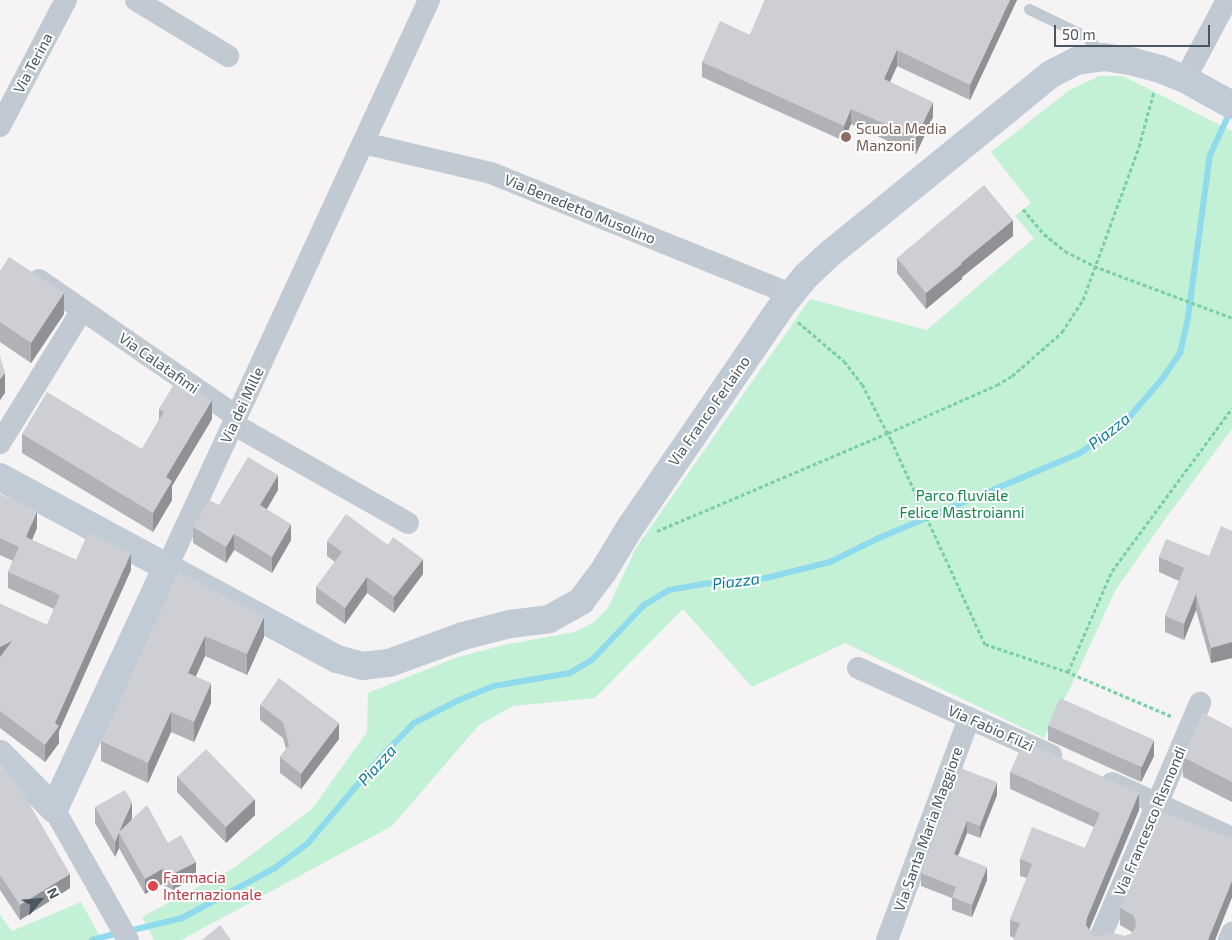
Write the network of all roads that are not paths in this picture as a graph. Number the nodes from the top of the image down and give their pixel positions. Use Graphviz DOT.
graph roads {
  1 [pos="66,0"];
  2 [pos="136,0"];
  3 [pos="429,0"];
  4 [pos="1227,0"];
  5 [pos="1029,9"];
  6 [pos="228,56"];
  7 [pos="1104,58"];
  8 [pos="1172,74"];
  9 [pos="1232,106"];
  10 [pos="0,126"];
  11 [pos="363,143"];
  12 [pos="24,269"];
  13 [pos="791,294"];
  14 [pos="82,310"];
  15 [pos="235,420"];
  16 [pos="0,443"];
  17 [pos="0,477"];
  18 [pos="408,523"];
  19 [pos="167,567"];
  20 [pos="858,668"];
  21 [pos="1200,703"];
  22 [pos="968,718"];
  23 [pos="0,754"];
  24 [pos="1067,763"];
  25 [pos="1094,775"];
  26 [pos="1157,804"];
  27 [pos="54,809"];
  28 [pos="1232,838"];
  29 [pos="1232,933"];
  30 [pos="1108,937"];
  31 [pos="128,940"];
  32 [pos="887,940"];
  33 [pos="1229,940"];
  1 -- 10 [label="street, Via Terina"];
  2 -- 6 [label="street"];
  3 -- 11 [label="street, Via dei Mille"];
  4 -- 8 [label="street"];
  5 -- 7 [label="lane"];
  7 -- 8 [label="main road, Via Franco Ferlaino"];
  7 -- 13 [label="main road, Via Franco Ferlaino"];
  8 -- 9 [label="main road, Via Franco Ferlaino"];
  11 -- 13 [label="street, Via Benedetto Musolino"];
  11 -- 15 [label="street, Via dei Mille"];
  12 -- 14 [label="street, Via Calatafimi"];
  13 -- 19 [label="main road, Via Franco Ferlaino"];
  14 -- 15 [label="street, Via Calatafimi"];
  14 -- 16 [label="street"];
  15 -- 18 [label="street, Via Calatafimi"];
  15 -- 19 [label="street, Via dei Mille"];
  17 -- 19 [label="main road, Via Franco Ferlaino"];
  19 -- 27 [label="main road, Via dei Mille"];
  20 -- 22 [label="street, Via Fabio Filzi"];
  21 -- 26 [label="street, Via Francesco Rismondi"];
  22 -- 24 [label="street, Via Fabio Filzi"];
  22 -- 32 [label="street, Via Santa Maria Maggiore"];
  23 -- 27 [label="main road"];
  25 -- 26 [label="street"];
  26 -- 28 [label="street"];
  26 -- 30 [label="street, Via Francesco Rismondi"];
  27 -- 31 [label="street"];
  29 -- 33 [label="street"];
}
